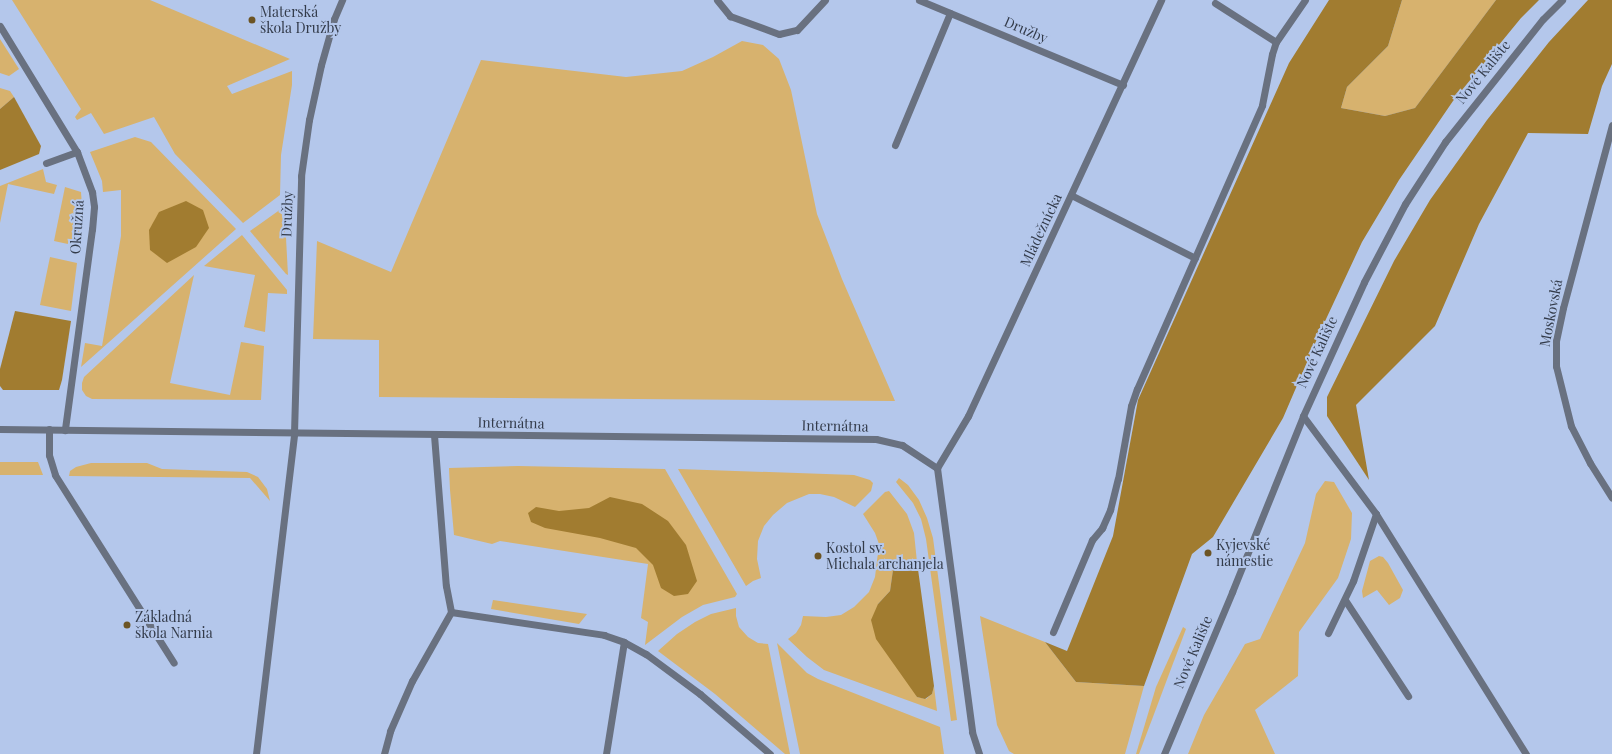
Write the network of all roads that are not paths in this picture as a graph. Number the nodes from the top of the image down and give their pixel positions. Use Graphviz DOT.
graph roads {
  1 [pos="342,0"];
  2 [pos="717,0"];
  3 [pos="824,0"];
  4 [pos="919,0"];
  5 [pos="1161,0"];
  6 [pos="1305,0"];
  7 [pos="1562,0"];
  8 [pos="1215,3"];
  9 [pos="950,13"];
  10 [pos="0,26"];
  11 [pos="1276,42"];
  12 [pos="1123,85"];
  13 [pos="1612,125"];
  14 [pos="895,145"];
  15 [pos="77,152"];
  16 [pos="46,163"];
  17 [pos="1071,195"];
  18 [pos="1195,258"];
  19 [pos="1302,416"];
  20 [pos="0,429"];
  21 [pos="49,430"];
  22 [pos="65,430"];
  23 [pos="294,433"];
  24 [pos="434,435"];
  25 [pos="938,468"];
  26 [pos="1612,498"];
  27 [pos="1376,514"];
  28 [pos="1345,600"];
  29 [pos="451,612"];
  30 [pos="1053,632"];
  31 [pos="1328,633"];
  32 [pos="624,642"];
  33 [pos="174,663"];
  34 [pos="1408,696"];
  35 [pos="256,754"];
  36 [pos="384,754"];
  37 [pos="606,754"];
  38 [pos="770,754"];
  39 [pos="979,754"];
  40 [pos="1164,754"];
  41 [pos="1526,754"];
  1 -- 23 [label="street, Družby"];
  2 -- 3 [label="street"];
  4 -- 9 [label="street, Družby"];
  5 -- 12 [label="street, Mládežnícka"];
  6 -- 11 [label="street"];
  7 -- 19 [label="street, Nové Kalište"];
  8 -- 11 [label="street"];
  9 -- 12 [label="street, Družby"];
  9 -- 14 [label="street"];
  10 -- 15 [label="street, Okružná"];
  11 -- 18 [label="street"];
  12 -- 17 [label="street, Mládežnícka"];
  13 -- 26 [label="street, Moskovská"];
  15 -- 16 [label="street"];
  15 -- 22 [label="street, Okružná"];
  17 -- 18 [label="street"];
  17 -- 25 [label="street, Mládežnícka"];
  18 -- 30 [label="street"];
  19 -- 27 [label="street"];
  19 -- 40 [label="street, Nové Kalište"];
  20 -- 21 [label="street"];
  21 -- 22 [label="street"];
  21 -- 33 [label="street"];
  22 -- 23 [label="street"];
  23 -- 24 [label="street, Internátna"];
  23 -- 35 [label="street, Družby"];
  24 -- 25 [label="street, Internátna"];
  24 -- 29 [label="street"];
  25 -- 39 [label="street"];
  27 -- 28 [label="street"];
  27 -- 41 [label="street"];
  28 -- 31 [label="street"];
  28 -- 34 [label="street"];
  29 -- 32 [label="street"];
  29 -- 36 [label="street"];
  32 -- 37 [label="street"];
  32 -- 38 [label="street"];
}
